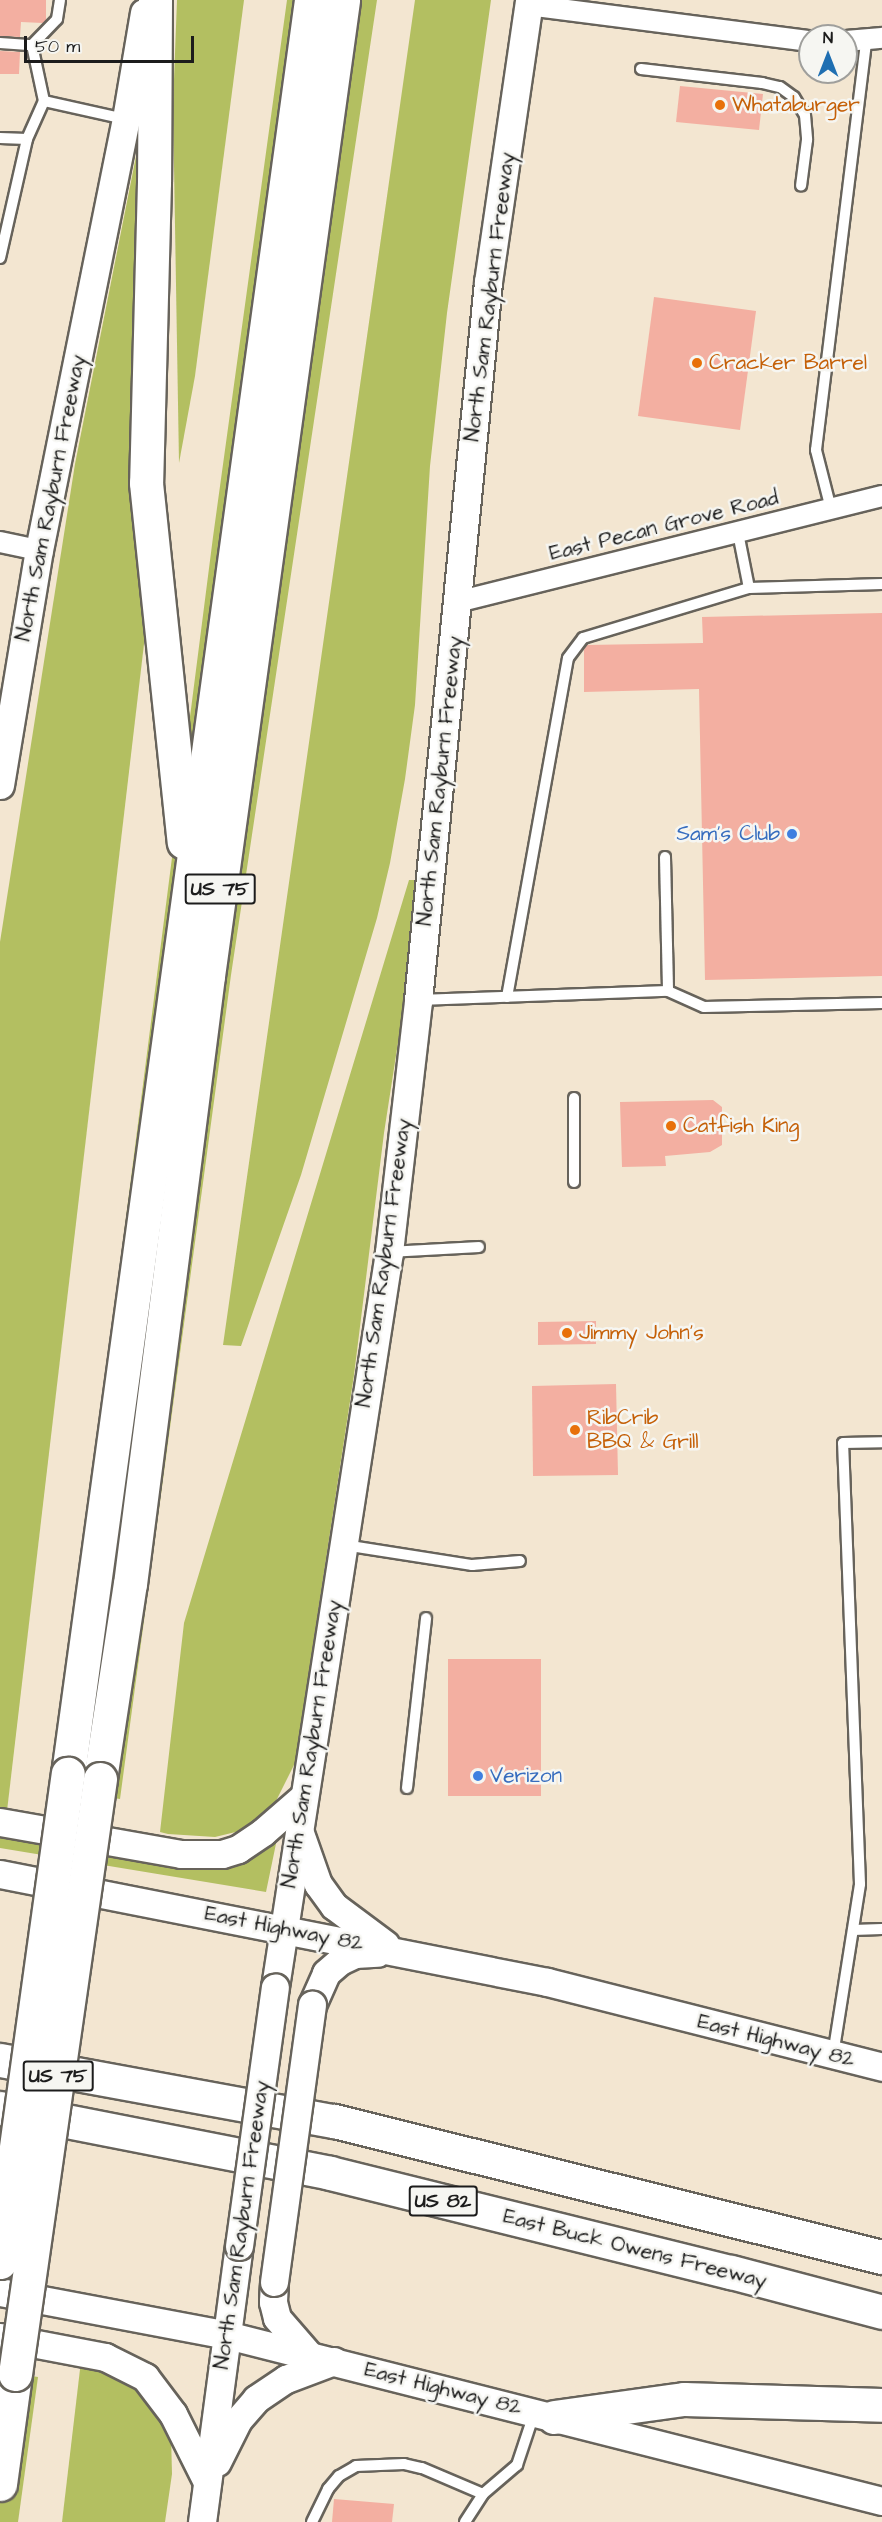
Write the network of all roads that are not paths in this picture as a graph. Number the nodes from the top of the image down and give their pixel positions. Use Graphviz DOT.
graph roads {
  1 [pos="60,0"];
  2 [pos="147,0"];
  3 [pos="155,0"];
  4 [pos="311,0"];
  5 [pos="343,0"];
  6 [pos="529,3"];
  7 [pos="798,38"];
  8 [pos="874,39"];
  9 [pos="858,40"];
  10 [pos="0,43"];
  11 [pos="32,45"];
  12 [pos="641,69"];
  13 [pos="44,101"];
  14 [pos="126,119"];
  15 [pos="0,138"];
  16 [pos="27,139"];
  17 [pos="801,186"];
  18 [pos="0,258"];
  19 [pos="882,496"];
  20 [pos="831,509"];
  21 [pos="738,533"];
  22 [pos="0,542"];
  23 [pos="39,550"];
  24 [pos="882,584"];
  25 [pos="749,588"];
  26 [pos="457,602"];
  27 [pos="0,785"];
  28 [pos="665,857"];
  29 [pos="190,896"];
  30 [pos="668,991"];
  31 [pos="507,997"];
  32 [pos="418,1000"];
  33 [pos="882,1004"];
  34 [pos="574,1098"];
  35 [pos="574,1182"];
  36 [pos="479,1247"];
  37 [pos="388,1252"];
  38 [pos="882,1442"];
  39 [pos="344,1545"];
  40 [pos="520,1561"];
  41 [pos="426,1618"];
  42 [pos="407,1788"];
  43 [pos="302,1798"];
  44 [pos="0,1822"];
  45 [pos="299,1830"];
  46 [pos="0,1874"];
  47 [pos="283,1928"];
  48 [pos="882,1929"];
  49 [pos="853,1930"];
  50 [pos="396,1951"];
  51 [pos="833,2056"];
  52 [pos="0,2060"];
  53 [pos="882,2067"];
  54 [pos="0,2108"];
  55 [pos="882,2257"];
  56 [pos="0,2262"];
  57 [pos="0,2292"];
  58 [pos="882,2312"];
  59 [pos="227,2335"];
  60 [pos="0,2337"];
  61 [pos="321,2358"];
  62 [pos="882,2405"];
  63 [pos="544,2415"];
  64 [pos="207,2482"];
  65 [pos="0,2484"];
  66 [pos="483,2494"];
  67 [pos="882,2501"];
  68 [pos="202,2522"];
  69 [pos="312,2522"];
  70 [pos="465,2522"];
  1 -- 11 [label="lane"];
  2 -- 14 [label="main road, North Sam Rayburn Freeway"];
  3 -- 29 [label="highway"];
  4 -- 29 [label="highway, US 75"];
  5 -- 65 [label="highway, US 75, bridge"];
  6 -- 7 [label="street"];
  6 -- 26 [label="main road, North Sam Rayburn Freeway"];
  8 -- 9 [label="street"];
  8 -- 20 [label="lane"];
  10 -- 11 [label="lane"];
  11 -- 13 [label="lane"];
  12 -- 17 [label="lane"];
  13 -- 14 [label="lane"];
  13 -- 16 [label="lane"];
  14 -- 23 [label="main road, North Sam Rayburn Freeway"];
  15 -- 16 [label="lane"];
  16 -- 18 [label="lane"];
  19 -- 20 [label="street, East Pecan Grove Road"];
  20 -- 21 [label="street, East Pecan Grove Road"];
  21 -- 25 [label="lane"];
  21 -- 26 [label="street, East Pecan Grove Road"];
  22 -- 23 [label="street"];
  23 -- 27 [label="main road, North Sam Rayburn Freeway"];
  24 -- 25 [label="lane"];
  25 -- 31 [label="lane"];
  26 -- 32 [label="main road, North Sam Rayburn Freeway"];
  28 -- 30 [label="lane"];
  29 -- 56 [label="highway, US 75, bridge"];
  30 -- 31 [label="lane"];
  30 -- 33 [label="lane"];
  31 -- 32 [label="lane"];
  32 -- 37 [label="main road, North Sam Rayburn Freeway"];
  34 -- 35 [label="lane"];
  36 -- 37 [label="lane"];
  37 -- 39 [label="main road, North Sam Rayburn Freeway"];
  38 -- 49 [label="lane"];
  39 -- 40 [label="lane"];
  39 -- 43 [label="main road, North Sam Rayburn Freeway"];
  41 -- 42 [label="lane"];
  43 -- 44 [label="main road"];
  43 -- 45 [label="main road, North Sam Rayburn Freeway"];
  45 -- 47 [label="main road, North Sam Rayburn Freeway"];
  45 -- 50 [label="main road"];
  46 -- 47 [label="main road, East Highway 82"];
  47 -- 50 [label="main road, East Highway 82"];
  47 -- 59 [label="main road, North Sam Rayburn Freeway, bridge"];
  48 -- 49 [label="lane"];
  49 -- 51 [label="lane"];
  50 -- 51 [label="main road, East Highway 82"];
  50 -- 61 [label="main road, bridge"];
  51 -- 53 [label="main road, East Highway 82"];
  52 -- 55 [label="highway, US 82"];
  54 -- 58 [label="highway, East Buck Owens Freeway / US 82"];
  57 -- 59 [label="main road, East Highway 82"];
  59 -- 61 [label="main road, East Highway 82"];
  59 -- 64 [label="main road, North Sam Rayburn Freeway"];
  60 -- 64 [label="main road"];
  61 -- 63 [label="main road, East Highway 82"];
  61 -- 64 [label="main road"];
  62 -- 63 [label="highway"];
  63 -- 66 [label="lane"];
  63 -- 67 [label="main road, East Highway 82"];
  64 -- 68 [label="main road, North Sam Rayburn Freeway"];
  66 -- 69 [label="lane"];
  66 -- 70 [label="lane"];
}
